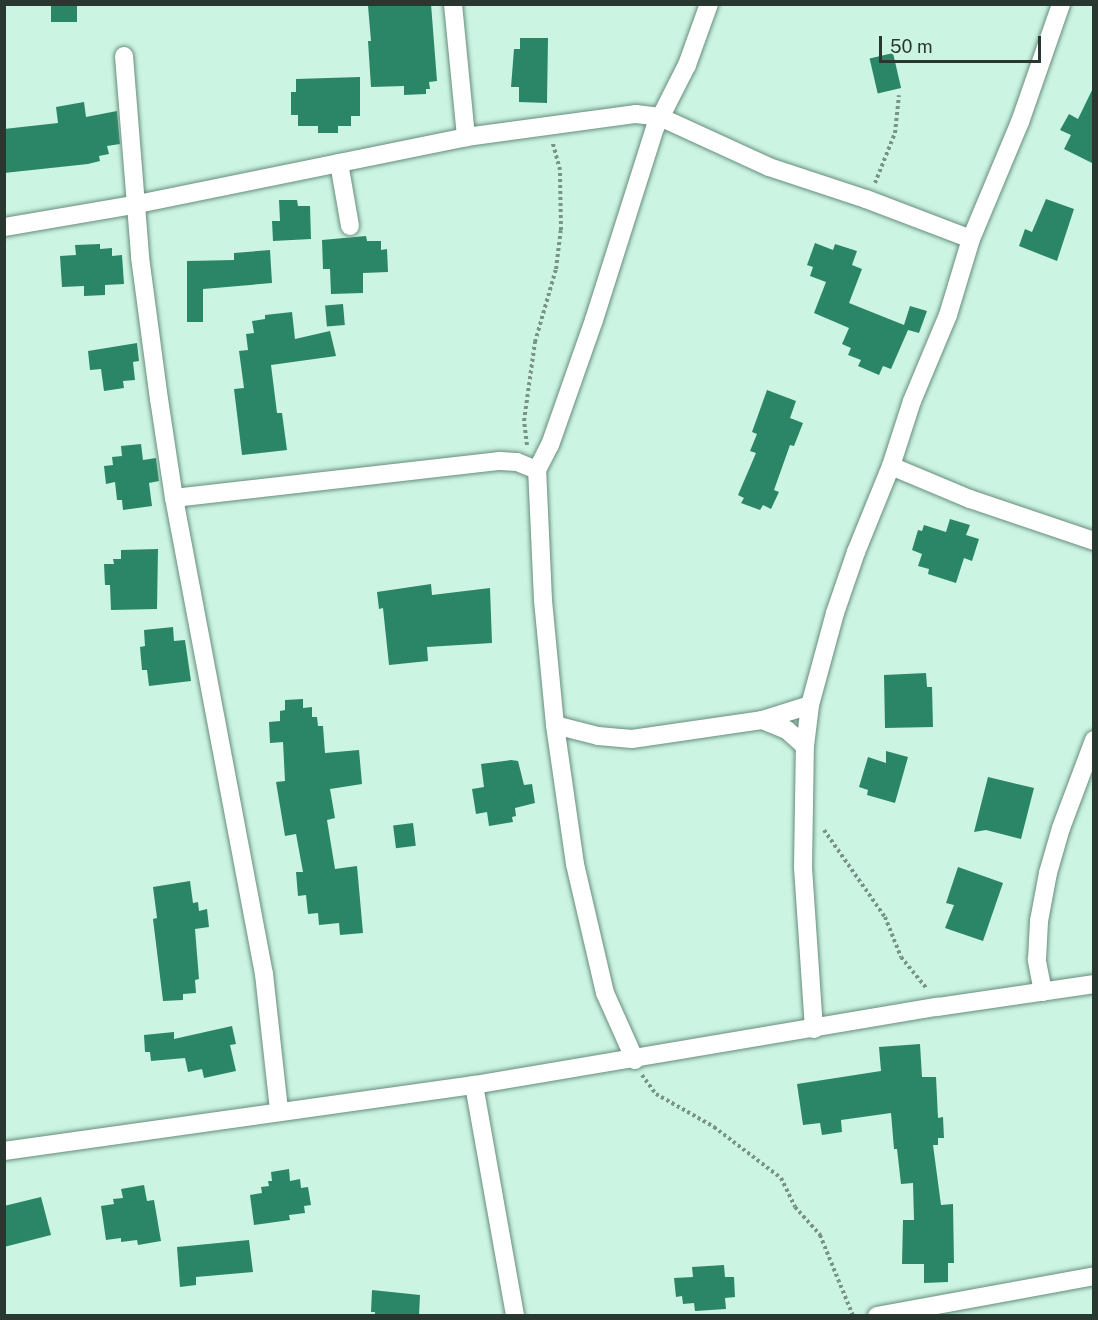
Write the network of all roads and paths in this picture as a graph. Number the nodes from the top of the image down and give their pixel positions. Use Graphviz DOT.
graph roads {
  1 [pos="453,4"];
  2 [pos="709,4"];
  3 [pos="1061,4"];
  4 [pos="124,56"];
  5 [pos="898,95"];
  6 [pos="660,117"];
  7 [pos="547,125"];
  8 [pos="466,136"];
  9 [pos="339,163"];
  10 [pos="866,199"];
  11 [pos="138,204"];
  12 [pos="350,226"];
  13 [pos="4,227"];
  14 [pos="971,239"];
  15 [pos="891,466"];
  16 [pos="537,470"];
  17 [pos="174,498"];
  18 [pos="1094,541"];
  19 [pos="810,705"];
  20 [pos="762,720"];
  21 [pos="555,724"];
  22 [pos="1094,740"];
  23 [pos="805,746"];
  24 [pos="822,827"];
  25 [pos="1094,984"];
  26 [pos="1043,992"];
  27 [pos="943,1006"];
  28 [pos="814,1029"];
  29 [pos="635,1060"];
  30 [pos="474,1085"];
  31 [pos="279,1110"];
  32 [pos="4,1151"];
  33 [pos="1094,1276"];
  34 [pos="908,1313"];
  35 [pos="515,1316"];
  36 [pos="853,1316"];
  37 [pos="878,1316"];
  1 -- 8 [label="street"];
  2 -- 6 [label="street"];
  3 -- 14 [label="street"];
  4 -- 11 [label="street"];
  5 -- 10 [label="path"];
  6 -- 7 [label="street"];
  6 -- 10 [label="street"];
  6 -- 16 [label="street"];
  7 -- 8 [label="street"];
  7 -- 16 [label="path"];
  8 -- 9 [label="street"];
  9 -- 11 [label="street"];
  9 -- 12 [label="street"];
  10 -- 14 [label="street"];
  11 -- 13 [label="street"];
  11 -- 17 [label="street"];
  14 -- 15 [label="street"];
  15 -- 18 [label="street"];
  15 -- 19 [label="street"];
  16 -- 17 [label="street"];
  16 -- 21 [label="street"];
  17 -- 31 [label="street"];
  19 -- 20 [label="street"];
  19 -- 23 [label="street"];
  20 -- 21 [label="street"];
  20 -- 23 [label="street"];
  21 -- 29 [label="street"];
  22 -- 26 [label="street"];
  23 -- 28 [label="street"];
  24 -- 27 [label="path"];
  25 -- 26 [label="street"];
  26 -- 27 [label="street"];
  27 -- 28 [label="street"];
  28 -- 29 [label="street"];
  29 -- 30 [label="street"];
  29 -- 36 [label="path"];
  30 -- 31 [label="street"];
  30 -- 35 [label="street"];
  31 -- 32 [label="street"];
  33 -- 34 [label="street"];
  34 -- 37 [label="street"];
}
